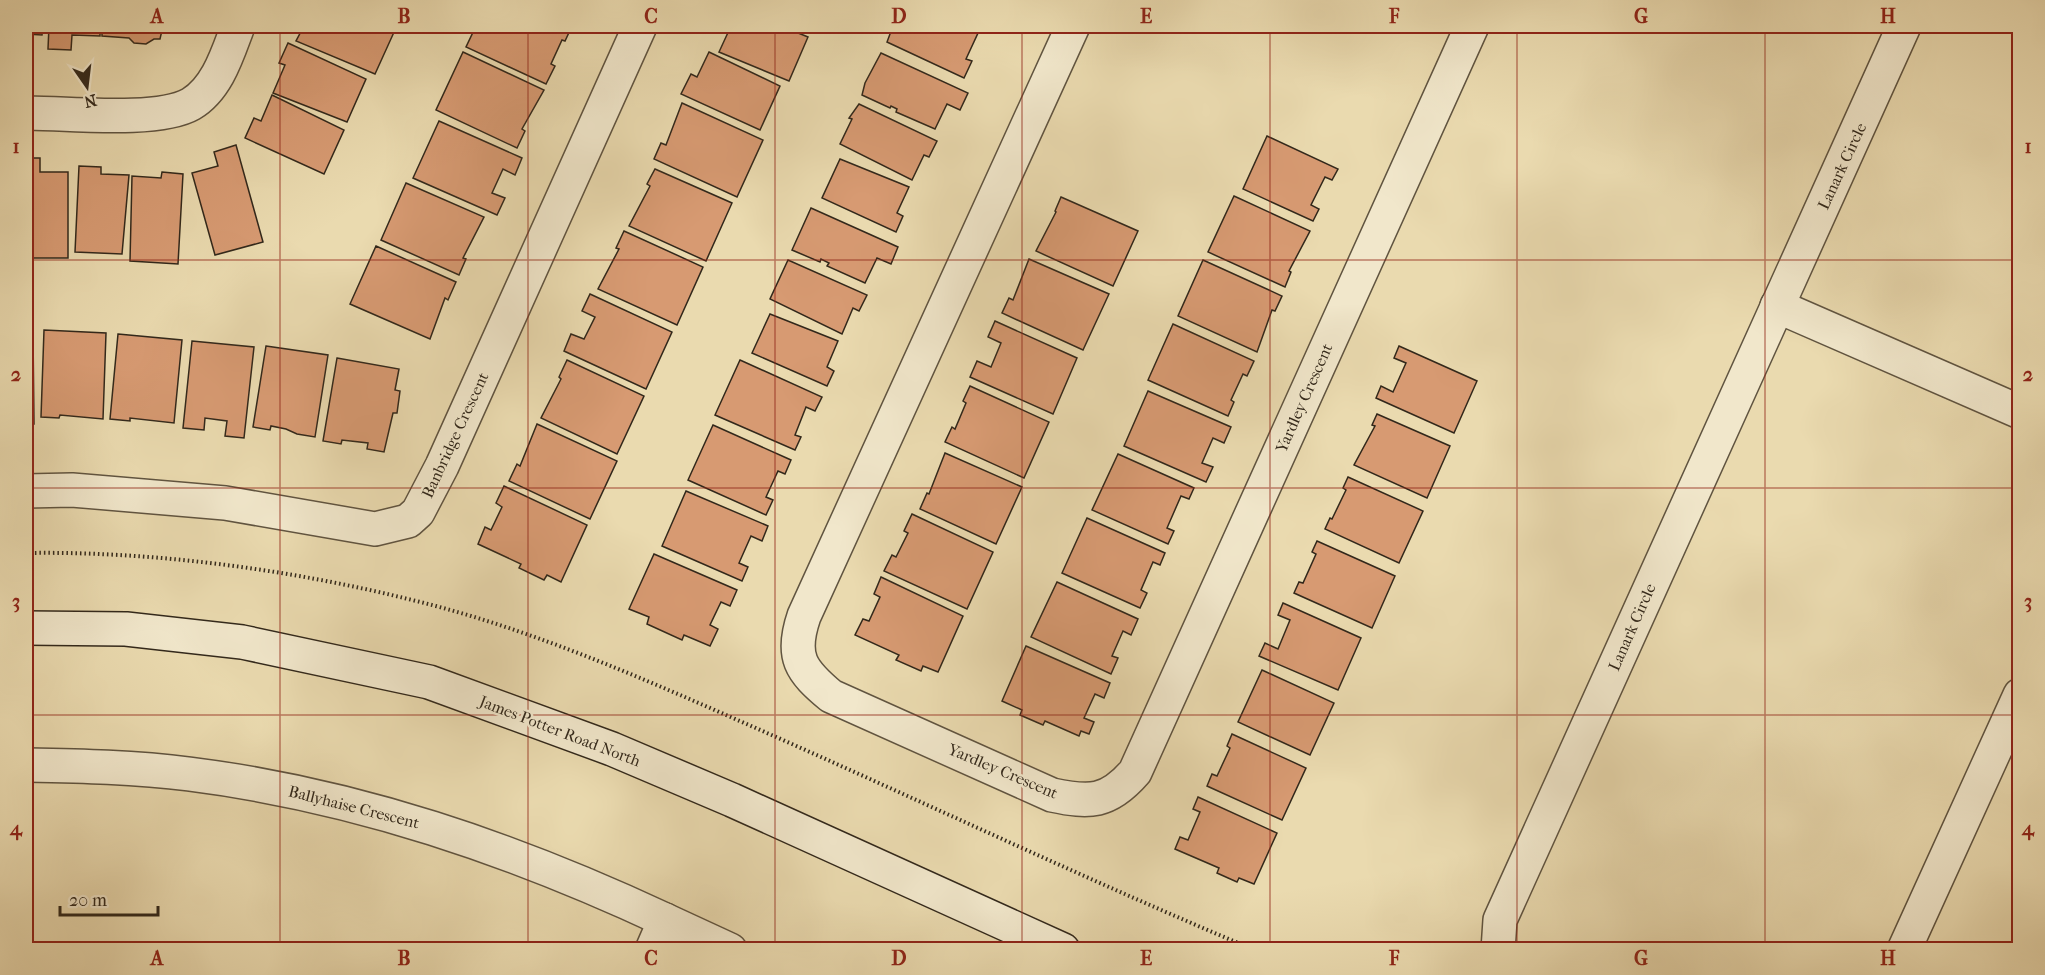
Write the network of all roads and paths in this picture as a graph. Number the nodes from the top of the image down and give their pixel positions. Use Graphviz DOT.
graph roads {
  1 [pos="238,26"];
  2 [pos="640,26"];
  3 [pos="1073,26"];
  4 [pos="1472,26"];
  5 [pos="1904,26"];
  6 [pos="26,113"];
  7 [pos="1777,306"];
  8 [pos="2019,412"];
  9 [pos="26,491"];
  10 [pos="26,553"];
  11 [pos="26,628"];
  12 [pos="2019,695"];
  13 [pos="26,765"];
  14 [pos="665,920"];
  15 [pos="652,950"];
  16 [pos="730,950"];
  17 [pos="1063,950"];
  18 [pos="1255,950"];
  19 [pos="1498,950"];
  20 [pos="1904,950"];
  1 -- 6 [label="street"];
  2 -- 9 [label="street, Banbridge Crescent"];
  3 -- 4 [label="street, Yardley Crescent"];
  5 -- 7 [label="street, Lanark Circle"];
  7 -- 8 [label="street"];
  7 -- 19 [label="street, Lanark Circle"];
  10 -- 18 [label="path"];
  11 -- 17 [label="street, James Potter Road North"];
  12 -- 20 [label="street"];
  13 -- 14 [label="street, Ballyhaise Crescent"];
  14 -- 15 [label="street"];
  14 -- 16 [label="street, Ballyhaise Crescent"];
}
